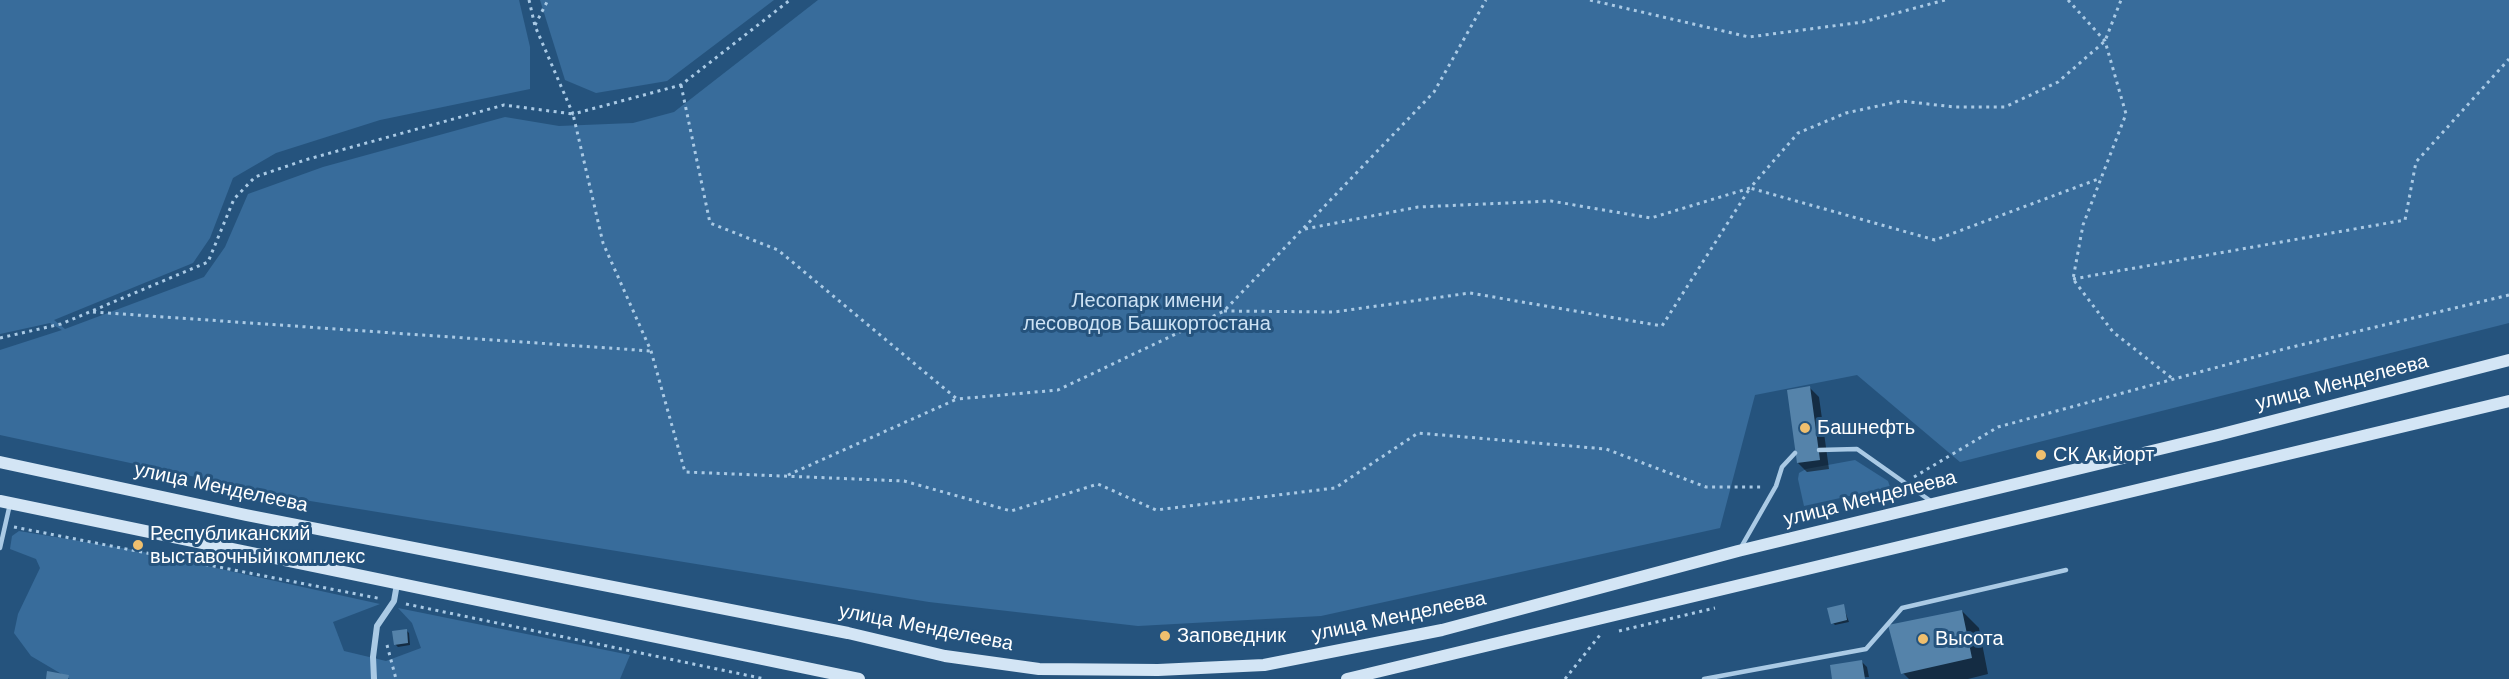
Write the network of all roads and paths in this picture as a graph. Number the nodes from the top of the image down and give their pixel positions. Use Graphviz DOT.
graph roads {
  1 [pos="529,0"];
  2 [pos="548,0"];
  3 [pos="790,0"];
  4 [pos="1486,0"];
  5 [pos="1590,0"];
  6 [pos="1945,0"];
  7 [pos="2068,0"];
  8 [pos="2121,0"];
  9 [pos="535,26"];
  10 [pos="2105,41"];
  11 [pos="2509,58"];
  12 [pos="681,85"];
  13 [pos="573,114"];
  14 [pos="2101,178"];
  15 [pos="1750,188"];
  16 [pos="1304,230"];
  17 [pos="2073,279"];
  18 [pos="2509,295"];
  19 [pos="1224,311"];
  20 [pos="91,312"];
  21 [pos="0,338"];
  22 [pos="651,351"];
  23 [pos="2509,360"];
  24 [pos="2173,380"];
  25 [pos="957,399"];
  26 [pos="2509,401"];
  27 [pos="1819,450"];
  28 [pos="1795,453"];
  29 [pos="0,462"];
  30 [pos="787,476"];
  31 [pos="1904,482"];
  32 [pos="1776,486"];
  33 [pos="5,502"];
  34 [pos="1935,504"];
  35 [pos="0,548"];
  36 [pos="1738,551"];
  37 [pos="2066,570"];
  38 [pos="397,583"];
  39 [pos="1600,635"];
  40 [pos="387,645"];
  41 [pos="374,679"];
  42 [pos="396,679"];
  43 [pos="859,679"];
  44 [pos="1347,679"];
  45 [pos="1565,679"];
  46 [pos="1704,679"];
  1 -- 9 [label="path"];
  2 -- 9 [label="path"];
  3 -- 12 [label="path"];
  4 -- 16 [label="path"];
  5 -- 6 [label="path"];
  7 -- 10 [label="path"];
  8 -- 10 [label="path"];
  9 -- 13 [label="path"];
  10 -- 14 [label="path"];
  10 -- 15 [label="path"];
  11 -- 17 [label="path"];
  12 -- 13 [label="path"];
  12 -- 25 [label="path"];
  13 -- 20 [label="path"];
  13 -- 22 [label="path"];
  14 -- 15 [label="path"];
  14 -- 17 [label="path"];
  15 -- 16 [label="path"];
  15 -- 19 [label="path"];
  16 -- 19 [label="path"];
  17 -- 24 [label="path"];
  18 -- 24 [label="path"];
  19 -- 25 [label="path"];
  20 -- 21 [label="path"];
  20 -- 22 [label="path"];
  22 -- 30 [label="path"];
  23 -- 34 [label="main road, улица Менделеева"];
  24 -- 31 [label="path"];
  25 -- 30 [label="path"];
  26 -- 44 [label="main road"];
  27 -- 31 [label="lane"];
  28 -- 32 [label="lane"];
  29 -- 36 [label="main road, улица Менделеева"];
  30 -- 32 [label="path"];
  31 -- 34 [label="lane"];
  32 -- 36 [label="lane"];
  33 -- 35 [label="lane"];
  33 -- 38 [label="main road"];
  34 -- 36 [label="main road, улица Менделеева"];
  37 -- 46 [label="lane"];
  38 -- 41 [label="street"];
  38 -- 43 [label="main road"];
  39 -- 45 [label="path"];
  40 -- 42 [label="path"];
}
